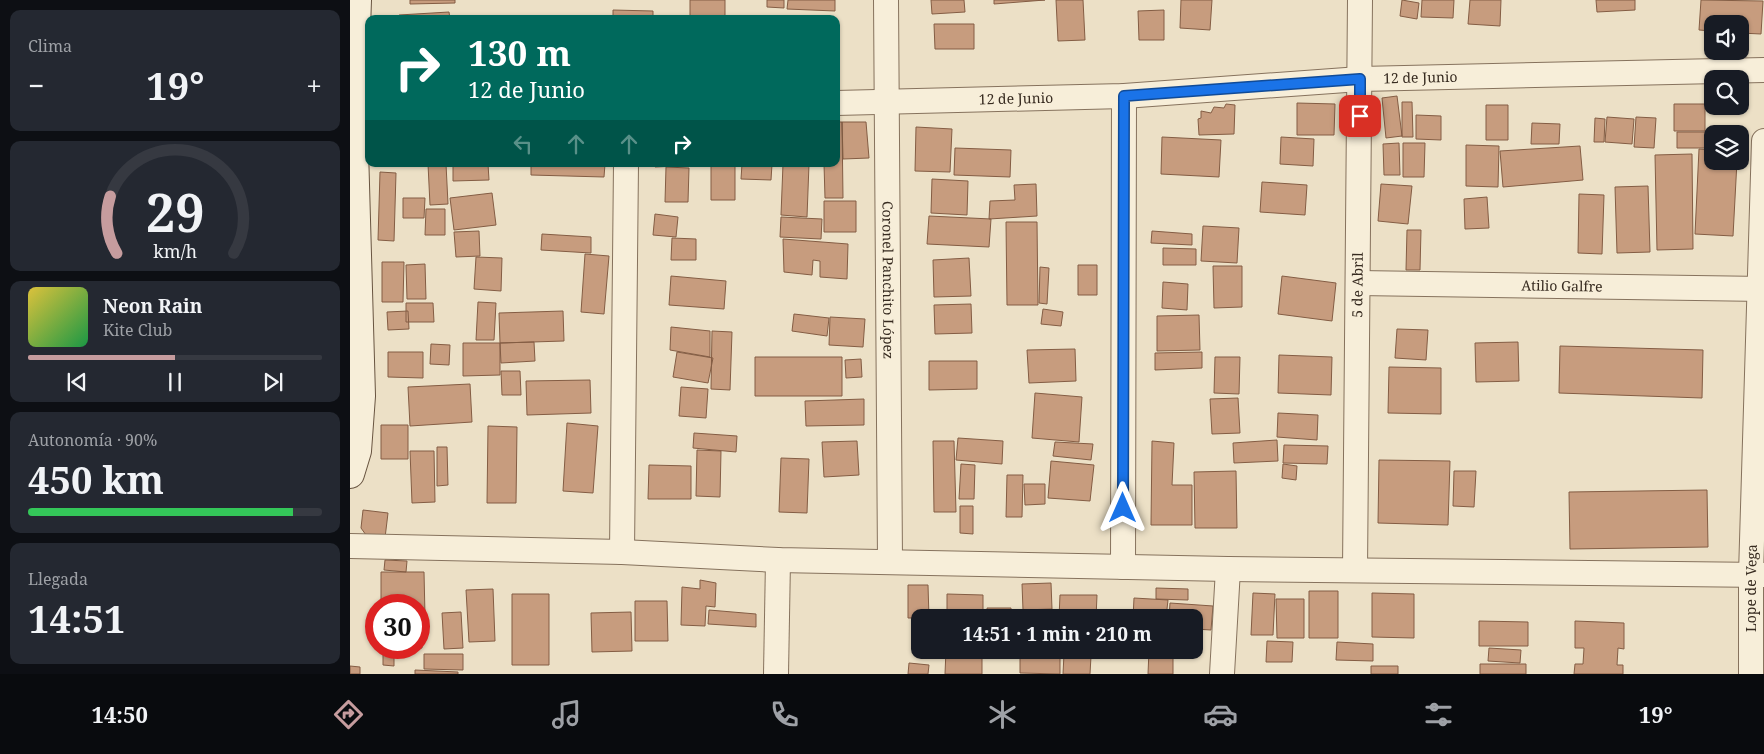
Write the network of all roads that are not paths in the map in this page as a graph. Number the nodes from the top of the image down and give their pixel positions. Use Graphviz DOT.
graph roads {
  1 [pos="357,0"];
  2 [pos="886,0"];
  3 [pos="1360,0"];
  4 [pos="1764,70"];
  5 [pos="1360,79"];
  6 [pos="1124,96"];
  7 [pos="888,101"];
  8 [pos="840,103"];
  9 [pos="357,114"];
  10 [pos="1764,141"];
  11 [pos="626,167"];
  12 [pos="1358,283"];
  13 [pos="1761,288"];
  14 [pos="355,368"];
  15 [pos="350,474"];
  16 [pos="350,546"];
  17 [pos="622,552"];
  18 [pos="778,560"];
  19 [pos="890,561"];
  20 [pos="1123,567"];
  21 [pos="1228,569"];
  22 [pos="1355,570"];
  23 [pos="1757,574"];
  24 [pos="776,674"];
  25 [pos="1222,674"];
  26 [pos="1751,674"];
  1 -- 9 [label="main road"];
  2 -- 7 [label="street, Coronel Panchito López"];
  3 -- 5 [label="street, 5 de Abril"];
  4 -- 5 [label="street, 12 de Junio"];
  5 -- 6 [label="street, 12 de Junio"];
  5 -- 12 [label="street, 5 de Abril"];
  6 -- 7 [label="street, 12 de Junio"];
  6 -- 20 [label="street"];
  7 -- 8 [label="street, 12 de Junio"];
  7 -- 19 [label="street, Coronel Panchito López"];
  9 -- 14 [label="main road"];
  10 -- 13 [label="street, Lope de Vega"];
  11 -- 17 [label="street"];
  12 -- 13 [label="street, Atilio Galfre"];
  12 -- 22 [label="street, 5 de Abril"];
  13 -- 23 [label="street, Lope de Vega"];
  14 -- 15 [label="main road"];
  16 -- 17 [label="street"];
  17 -- 18 [label="street"];
  18 -- 19 [label="street"];
  18 -- 24 [label="street"];
  19 -- 20 [label="street"];
  20 -- 21 [label="street"];
  21 -- 22 [label="street"];
  21 -- 25 [label="street"];
  22 -- 23 [label="street"];
  23 -- 26 [label="street, Lope de Vega"];
}
